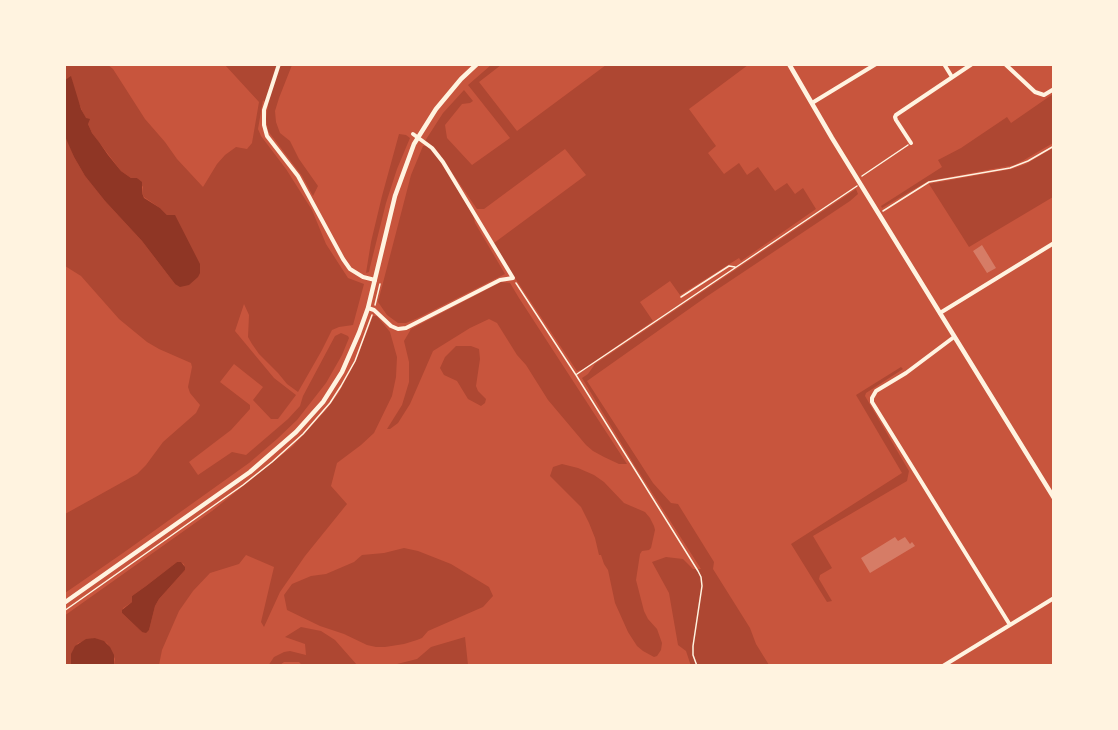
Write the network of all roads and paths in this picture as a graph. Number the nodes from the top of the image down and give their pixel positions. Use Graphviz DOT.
graph roads {
  1 [pos="279,64"];
  2 [pos="477,64"];
  3 [pos="789,64"];
  4 [pos="876,64"];
  5 [pos="944,64"];
  6 [pos="972,64"];
  7 [pos="1005,64"];
  8 [pos="952,77"];
  9 [pos="1053,89"];
  10 [pos="812,103"];
  11 [pos="415,136"];
  12 [pos="911,143"];
  13 [pos="1053,146"];
  14 [pos="859,181"];
  15 [pos="879,213"];
  16 [pos="1053,243"];
  17 [pos="736,267"];
  18 [pos="513,278"];
  19 [pos="375,280"];
  20 [pos="381,284"];
  21 [pos="681,297"];
  22 [pos="368,308"];
  23 [pos="374,310"];
  24 [pos="940,313"];
  25 [pos="954,337"];
  26 [pos="576,375"];
  27 [pos="1053,498"];
  28 [pos="1053,598"];
  29 [pos="64,603"];
  30 [pos="64,611"];
  31 [pos="1010,625"];
  32 [pos="697,666"];
  33 [pos="944,666"];
  1 -- 19 [label="street"];
  2 -- 11 [label="street"];
  3 -- 10 [label="street"];
  4 -- 10 [label="street"];
  5 -- 8 [label="street"];
  6 -- 8 [label="street"];
  7 -- 9 [label="street"];
  8 -- 12 [label="street"];
  10 -- 14 [label="street"];
  11 -- 18 [label="street"];
  11 -- 19 [label="street"];
  12 -- 14 [label="path"];
  13 -- 15 [label="path"];
  14 -- 15 [label="street"];
  14 -- 17 [label="path"];
  15 -- 24 [label="street"];
  16 -- 24 [label="street"];
  17 -- 21 [label="path"];
  17 -- 26 [label="path"];
  18 -- 23 [label="street"];
  18 -- 26 [label="path"];
  19 -- 22 [label="street"];
  20 -- 23 [label="path"];
  22 -- 23 [label="street"];
  22 -- 29 [label="street"];
  23 -- 30 [label="path"];
  24 -- 25 [label="street"];
  25 -- 27 [label="street"];
  25 -- 31 [label="street"];
  26 -- 32 [label="path"];
  28 -- 31 [label="street"];
  31 -- 33 [label="street"];
}
